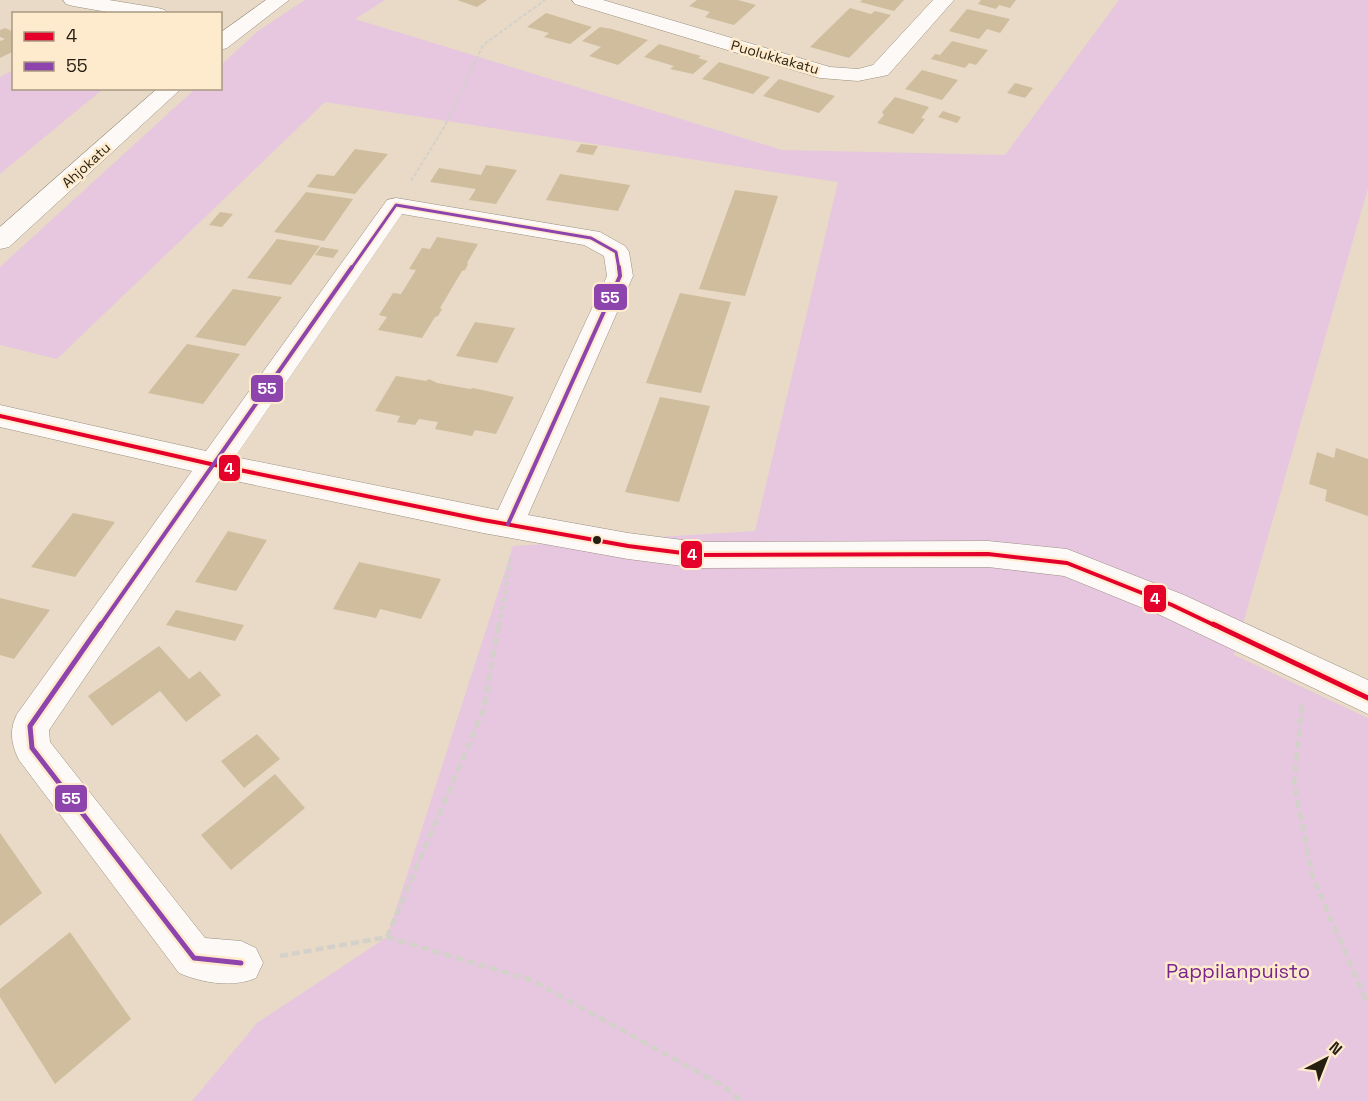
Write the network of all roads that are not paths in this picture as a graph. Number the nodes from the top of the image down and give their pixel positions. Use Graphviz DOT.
graph roads {
  1 [pos="73,0"];
  2 [pos="279,0"];
  3 [pos="582,0"];
  4 [pos="944,0"];
  5 [pos="146,12"];
  6 [pos="229,27"];
  7 [pos="169,90"];
  8 [pos="0,242"];
  9 [pos="0,416"];
  10 [pos="215,465"];
  11 [pos="513,525"];
  12 [pos="1368,698"];
  13 [pos="241,963"];
  1 -- 5 [label="street"];
  2 -- 6 [label="street"];
  3 -- 4 [label="street, Puolukkakatu"];
  7 -- 8 [label="street, Ahjokatu"];
  9 -- 10 [label="street"];
  10 -- 11 [label="street"];
  10 -- 11 [label="street"];
  10 -- 13 [label="street"];
  11 -- 12 [label="street"];
}
